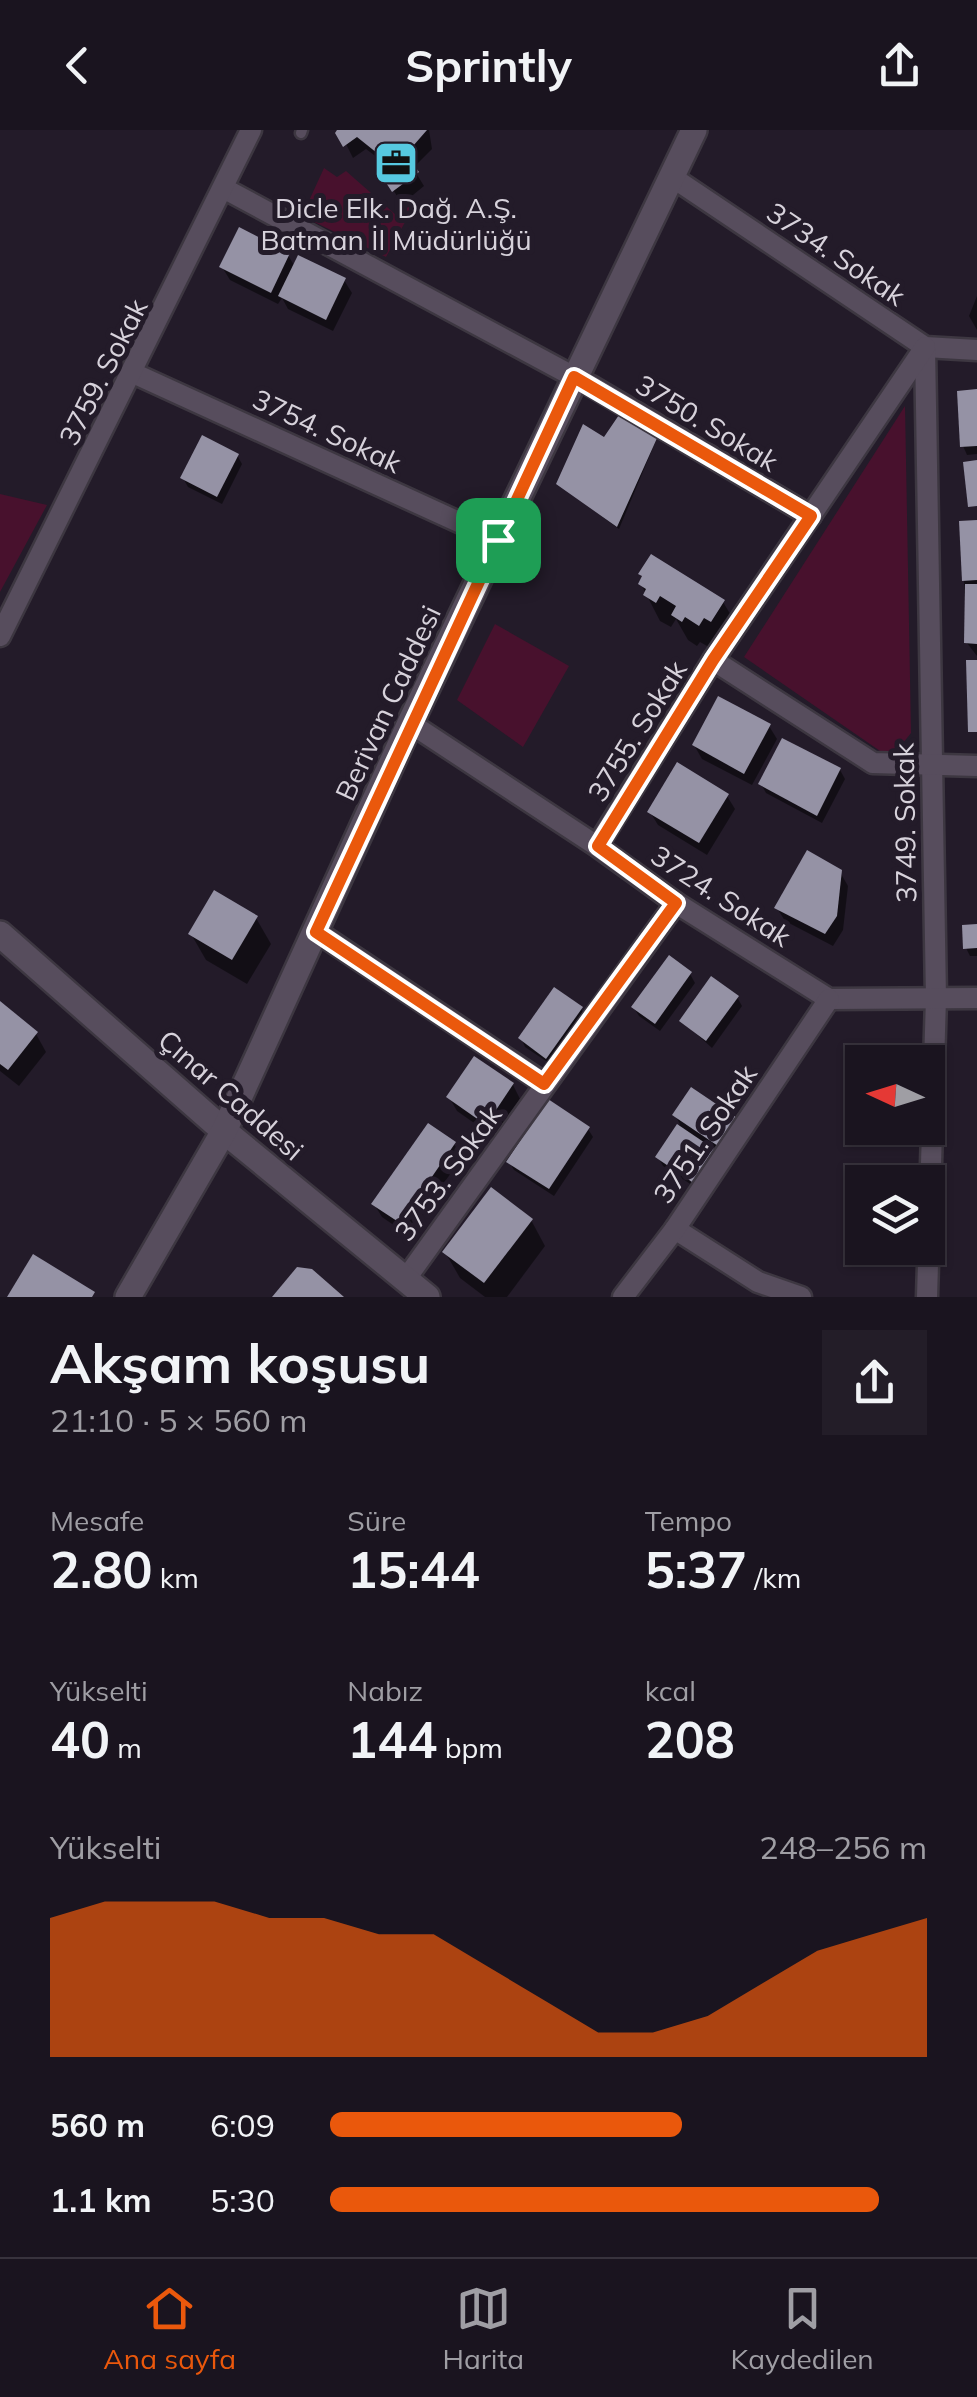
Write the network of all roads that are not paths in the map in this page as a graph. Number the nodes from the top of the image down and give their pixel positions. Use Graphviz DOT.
graph roads {
  1 [pos="251,130"];
  2 [pos="694,130"];
  3 [pos="672,178"];
  4 [pos="225,189"];
  5 [pos="925,347"];
  6 [pos="977,350"];
  7 [pos="134,373"];
  8 [pos="574,377"];
  9 [pos="811,516"];
  10 [pos="498,540"];
  11 [pos="0,636"];
  12 [pos="713,660"];
  13 [pos="410,724"];
  14 [pos="977,766"];
  15 [pos="930,768"];
  16 [pos="598,846"];
  17 [pos="676,903"];
  18 [pos="316,932"];
  19 [pos="0,934"];
  20 [pos="829,998"];
  21 [pos="936,998"];
  22 [pos="977,998"];
  23 [pos="544,1084"];
  24 [pos="224,1130"];
  25 [pos="675,1228"];
  26 [pos="405,1280"];
  27 [pos="128,1297"];
  28 [pos="427,1297"];
  29 [pos="622,1297"];
  30 [pos="802,1297"];
  31 [pos="927,1297"];
  1 -- 4 [label="street, 3759. Sokak"];
  2 -- 3 [label="street, Berivan Caddesi"];
  3 -- 5 [label="street, 3734. Sokak"];
  3 -- 8 [label="street, Berivan Caddesi"];
  4 -- 7 [label="street, 3759. Sokak"];
  4 -- 8 [label="street, 3750. Sokak"];
  5 -- 6 [label="street"];
  5 -- 9 [label="street, 3755. Sokak"];
  5 -- 15 [label="street, 3749. Sokak"];
  7 -- 10 [label="street, 3754. Sokak"];
  7 -- 11 [label="street, 3759. Sokak"];
  8 -- 9 [label="street, 3750. Sokak"];
  8 -- 10 [label="street, Berivan Caddesi"];
  9 -- 12 [label="street, 3755. Sokak"];
  10 -- 13 [label="street, Berivan Caddesi"];
  12 -- 15 [label="street"];
  12 -- 16 [label="street, 3755. Sokak"];
  13 -- 16 [label="street, 3724. Sokak"];
  13 -- 18 [label="street, Berivan Caddesi"];
  14 -- 15 [label="street"];
  15 -- 21 [label="street, 3749. Sokak"];
  16 -- 17 [label="street, 3724. Sokak"];
  17 -- 20 [label="street, 3724. Sokak"];
  17 -- 23 [label="street, 3753. Sokak"];
  18 -- 23 [label="street"];
  18 -- 24 [label="street, Berivan Caddesi"];
  19 -- 24 [label="street, Çınar Caddesi"];
  20 -- 21 [label="street"];
  20 -- 25 [label="street, 3751. Sokak"];
  21 -- 22 [label="street"];
  21 -- 31 [label="street, 3749. Sokak"];
  23 -- 26 [label="street, 3753. Sokak"];
  24 -- 26 [label="street, Çınar Caddesi"];
  24 -- 27 [label="street, Berivan Caddesi"];
  25 -- 29 [label="street, 3751. Sokak"];
  25 -- 30 [label="street"];
  26 -- 28 [label="street, Çınar Caddesi"];
}
